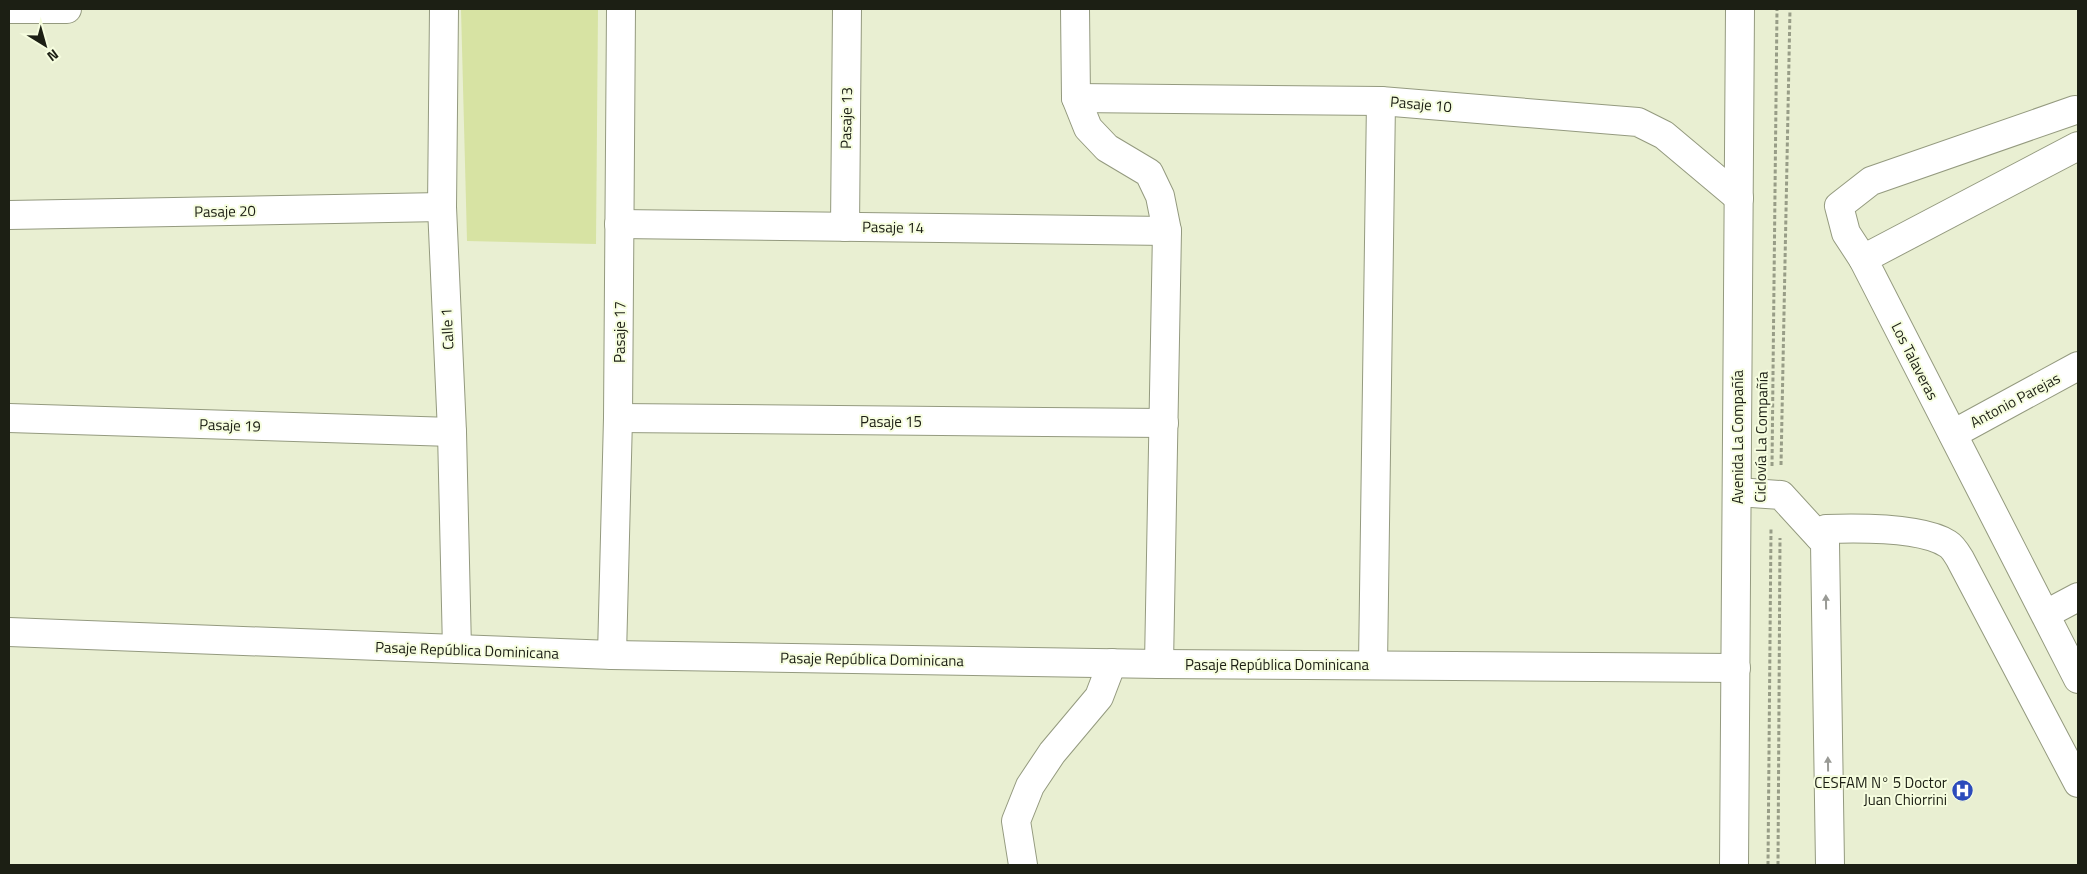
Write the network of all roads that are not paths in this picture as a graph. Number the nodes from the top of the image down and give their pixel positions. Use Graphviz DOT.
graph roads {
  1 [pos="9,9"];
  2 [pos="68,9"];
  3 [pos="444,9"];
  4 [pos="621,9"];
  5 [pos="847,9"];
  6 [pos="1075,9"];
  7 [pos="1740,9"];
  8 [pos="1076,98"];
  9 [pos="1381,101"];
  10 [pos="2075,110"];
  11 [pos="2078,146"];
  12 [pos="1739,198"];
  13 [pos="442,207"];
  14 [pos="9,216"];
  15 [pos="619,224"];
  16 [pos="845,227"];
  17 [pos="1167,231"];
  18 [pos="1862,259"];
  19 [pos="2078,366"];
  20 [pos="9,418"];
  21 [pos="618,418"];
  22 [pos="1164,423"];
  23 [pos="452,432"];
  24 [pos="1952,434"];
  25 [pos="1737,492"];
  26 [pos="1819,536"];
  27 [pos="2078,597"];
  28 [pos="2046,614"];
  29 [pos="9,632"];
  30 [pos="457,650"];
  31 [pos="612,655"];
  32 [pos="1112,663"];
  33 [pos="1159,664"];
  34 [pos="1373,665"];
  35 [pos="1736,668"];
  36 [pos="2078,679"];
  37 [pos="2078,783"];
  38 [pos="1023,865"];
  39 [pos="1734,865"];
  40 [pos="1830,865"];
  1 -- 2 [label="street"];
  3 -- 13 [label="street, Calle 1"];
  4 -- 15 [label="street, Pasaje 17"];
  5 -- 16 [label="street, Pasaje 13"];
  6 -- 8 [label="street"];
  7 -- 12 [label="street, Avenida La Compañía"];
  8 -- 9 [label="street, Pasaje 10"];
  8 -- 17 [label="street"];
  9 -- 12 [label="street, Pasaje 10"];
  9 -- 34 [label="street"];
  10 -- 18 [label="street, Los Talaveras"];
  11 -- 18 [label="street"];
  12 -- 25 [label="street, Avenida La Compañía"];
  13 -- 14 [label="street, Pasaje 20"];
  13 -- 23 [label="street, Calle 1"];
  15 -- 16 [label="street, Pasaje 14"];
  15 -- 21 [label="street, Pasaje 17"];
  16 -- 17 [label="street, Pasaje 14"];
  17 -- 22 [label="street"];
  18 -- 24 [label="street, Los Talaveras"];
  19 -- 24 [label="street, Antonio Parejas"];
  20 -- 23 [label="street, Pasaje 19"];
  21 -- 22 [label="street, Pasaje 15"];
  21 -- 31 [label="street, Pasaje 17"];
  22 -- 33 [label="street"];
  23 -- 30 [label="street, Calle 1"];
  24 -- 28 [label="street, Los Talaveras"];
  25 -- 26 [label="street"];
  25 -- 35 [label="street, Avenida La Compañía"];
  26 -- 37 [label="street"];
  40 -- 26 [label="street, one-way"];
  27 -- 28 [label="street"];
  28 -- 36 [label="street, Los Talaveras"];
  29 -- 30 [label="street, Pasaje República Dominicana"];
  30 -- 31 [label="street, Pasaje República Dominicana"];
  31 -- 32 [label="street, Pasaje República Dominicana"];
  32 -- 33 [label="street, Pasaje República Dominicana"];
  32 -- 38 [label="street"];
  33 -- 34 [label="street, Pasaje República Dominicana"];
  34 -- 35 [label="street, Pasaje República Dominicana"];
  35 -- 39 [label="street, Avenida La Compañía"];
}
